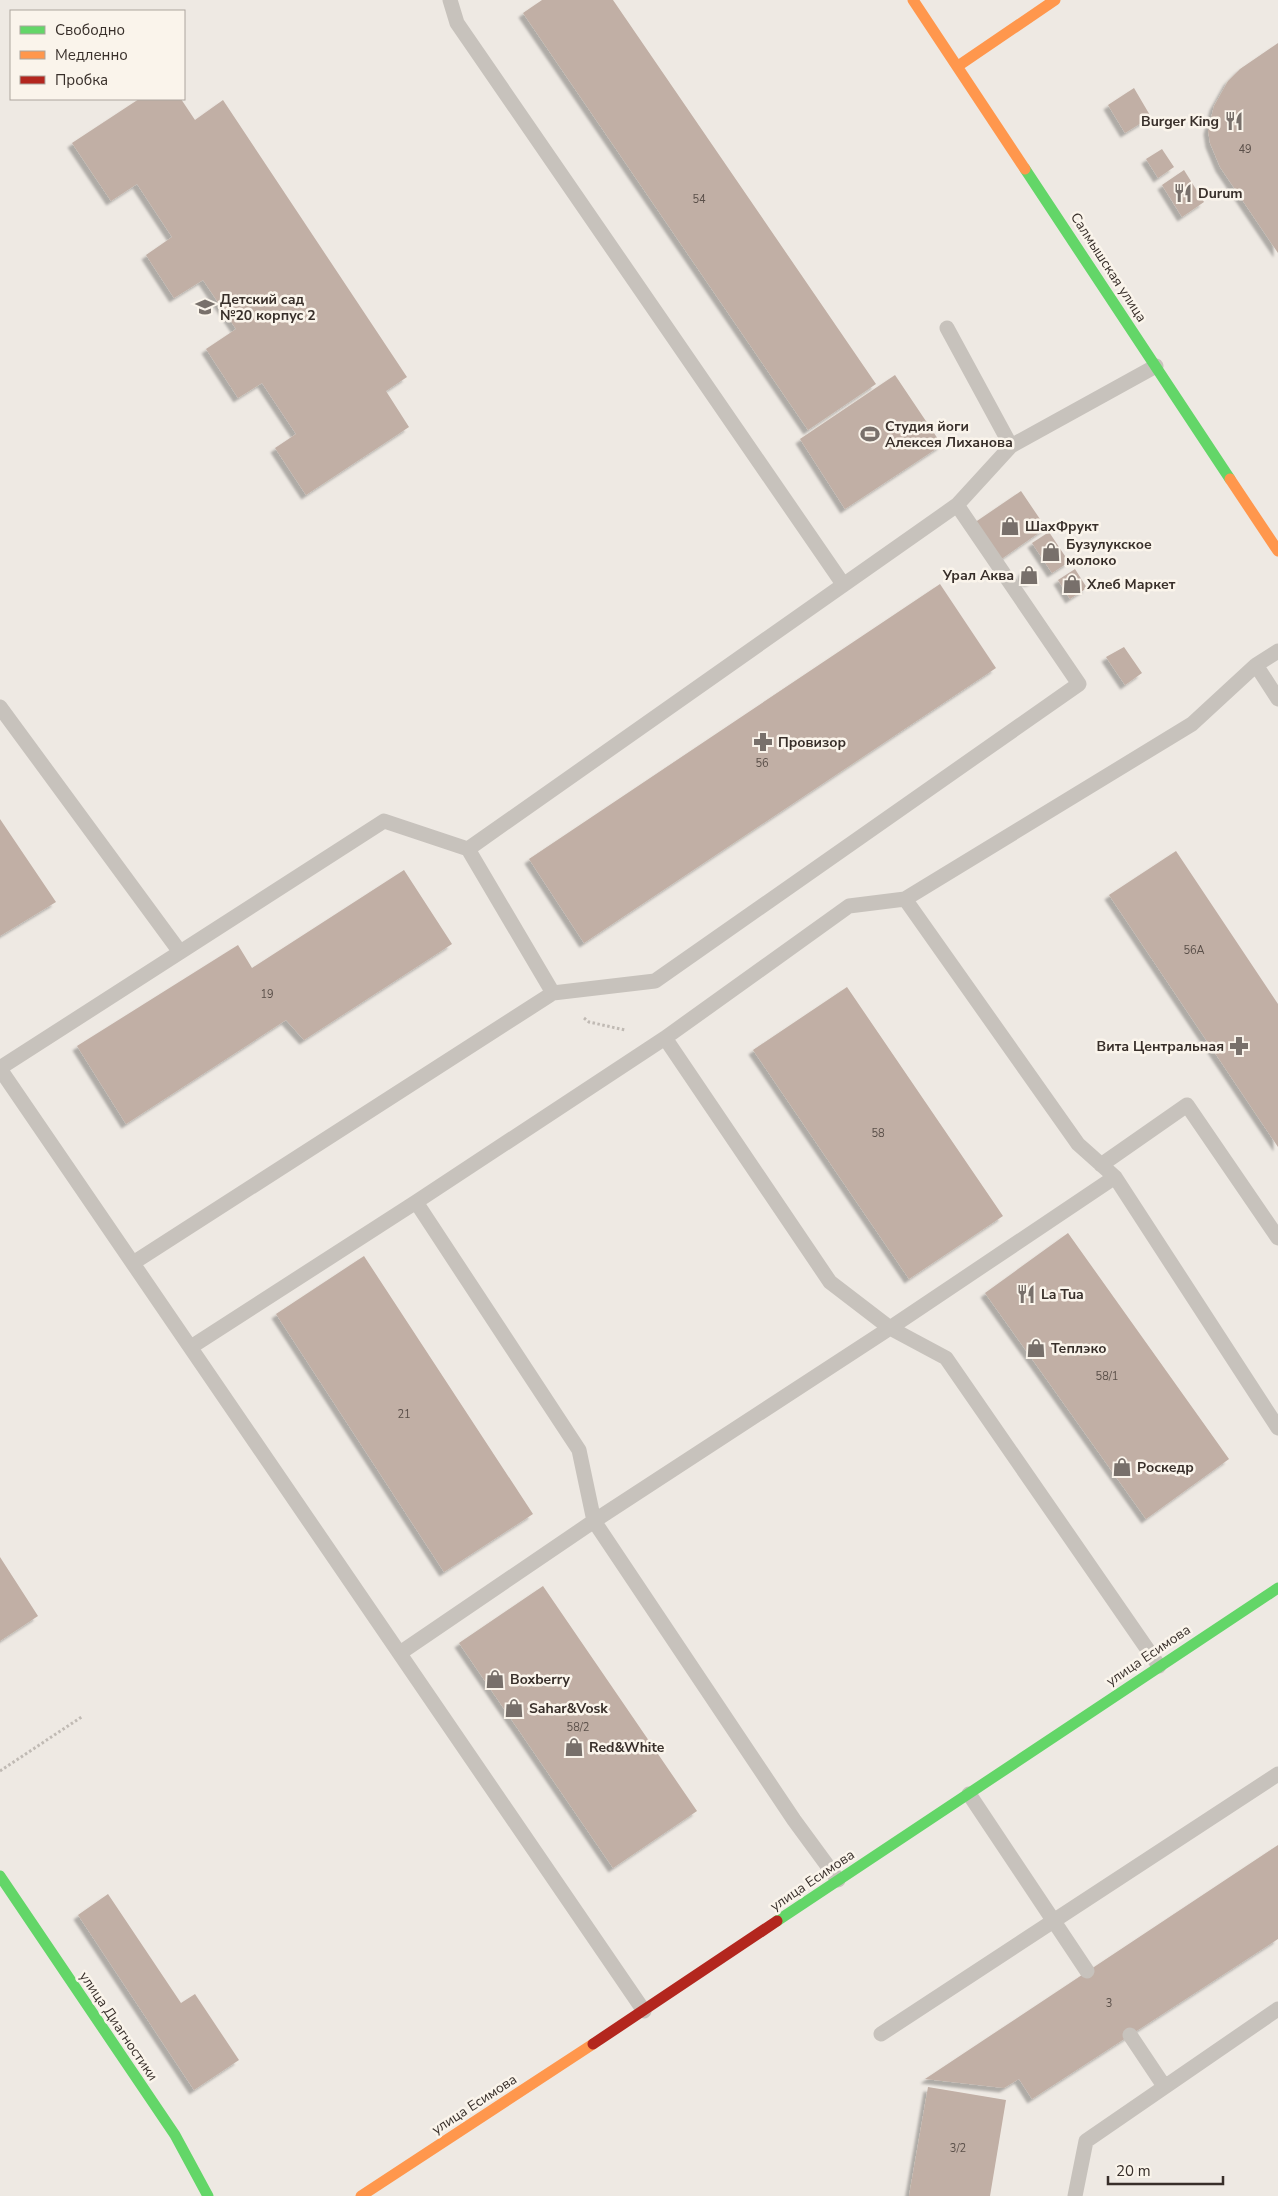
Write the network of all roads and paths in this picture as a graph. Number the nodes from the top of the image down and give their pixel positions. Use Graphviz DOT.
graph roads {
  1 [pos="450,0"];
  2 [pos="913,0"];
  3 [pos="1055,0"];
  4 [pos="958,66"];
  5 [pos="947,328"];
  6 [pos="1156,366"];
  7 [pos="1011,446"];
  8 [pos="956,505"];
  9 [pos="1278,551"];
  10 [pos="843,584"];
  11 [pos="1278,651"];
  12 [pos="1256,665"];
  13 [pos="1278,699"];
  14 [pos="0,707"];
  15 [pos="468,849"];
  16 [pos="905,899"];
  17 [pos="180,952"];
  18 [pos="553,993"];
  19 [pos="665,1038"];
  20 [pos="0,1068"];
  21 [pos="1101,1164"];
  22 [pos="1115,1177"];
  23 [pos="416,1202"];
  24 [pos="1278,1238"];
  25 [pos="133,1263"];
  26 [pos="890,1328"];
  27 [pos="191,1347"];
  28 [pos="1278,1428"];
  29 [pos="594,1520"];
  30 [pos="1278,1588"];
  31 [pos="400,1653"];
  32 [pos="1159,1666"];
  33 [pos="83,1716"];
  34 [pos="0,1771"];
  35 [pos="1278,1774"];
  36 [pos="969,1794"];
  37 [pos="0,1876"];
  38 [pos="838,1880"];
  39 [pos="1054,1921"];
  40 [pos="1087,1971"];
  41 [pos="1278,2009"];
  42 [pos="644,2010"];
  43 [pos="881,2034"];
  44 [pos="1130,2035"];
  45 [pos="1164,2086"];
  46 [pos="208,2196"];
  47 [pos="361,2196"];
  48 [pos="1075,2196"];
  1 -- 10 [label="lane"];
  2 -- 4 [label="street, Салмышская улица"];
  3 -- 4 [label="street"];
  4 -- 6 [label="street, Салмышская улица"];
  5 -- 7 [label="lane"];
  6 -- 7 [label="lane"];
  6 -- 9 [label="street, Салмышская улица"];
  7 -- 8 [label="lane"];
  8 -- 10 [label="lane"];
  8 -- 18 [label="lane"];
  10 -- 15 [label="lane"];
  11 -- 12 [label="lane"];
  12 -- 13 [label="lane"];
  12 -- 16 [label="lane"];
  14 -- 17 [label="lane"];
  15 -- 17 [label="lane"];
  15 -- 18 [label="lane"];
  16 -- 19 [label="lane"];
  16 -- 21 [label="lane"];
  17 -- 20 [label="lane"];
  18 -- 25 [label="lane"];
  19 -- 23 [label="lane"];
  19 -- 26 [label="lane"];
  20 -- 25 [label="lane"];
  21 -- 22 [label="lane"];
  21 -- 24 [label="lane"];
  22 -- 26 [label="lane"];
  22 -- 28 [label="lane"];
  23 -- 27 [label="lane"];
  23 -- 29 [label="lane"];
  25 -- 27 [label="lane"];
  26 -- 29 [label="lane"];
  26 -- 32 [label="lane"];
  27 -- 31 [label="lane"];
  29 -- 31 [label="lane"];
  29 -- 38 [label="lane"];
  30 -- 32 [label="street, улица Есимова"];
  31 -- 42 [label="lane"];
  32 -- 36 [label="street, улица Есимова"];
  33 -- 34 [label="path"];
  35 -- 39 [label="lane"];
  36 -- 38 [label="street, улица Есимова"];
  36 -- 39 [label="lane"];
  37 -- 46 [label="street, улица Диагностики"];
  38 -- 42 [label="street, улица Есимова"];
  39 -- 40 [label="lane"];
  39 -- 43 [label="lane"];
  41 -- 45 [label="lane"];
  42 -- 47 [label="street, улица Есимова"];
  44 -- 45 [label="lane"];
  45 -- 48 [label="lane"];
}
